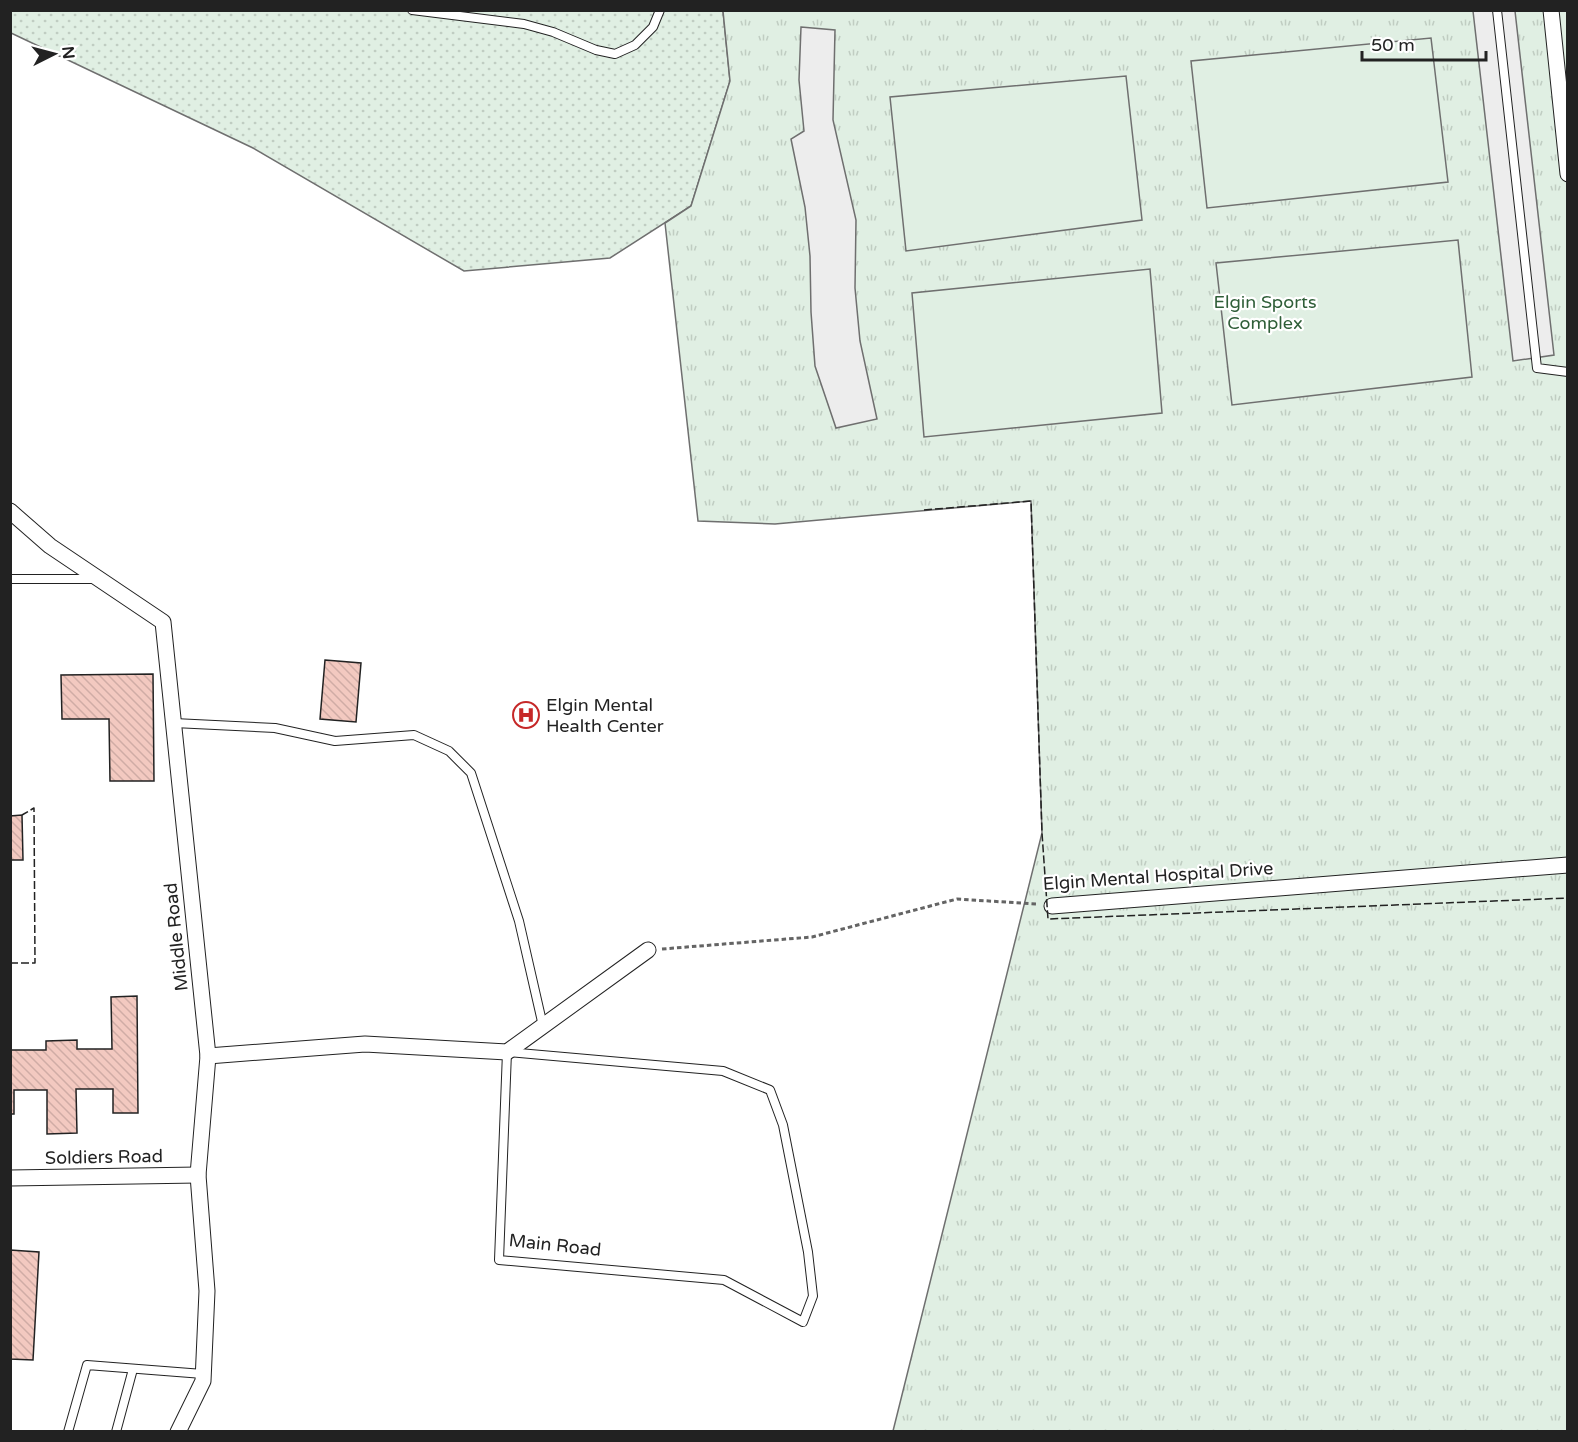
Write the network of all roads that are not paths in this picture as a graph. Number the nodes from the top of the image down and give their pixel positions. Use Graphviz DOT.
graph roads {
  1 [pos="412,10"];
  2 [pos="660,10"];
  3 [pos="1497,10"];
  4 [pos="1551,10"];
  5 [pos="1568,174"];
  6 [pos="1568,372"];
  7 [pos="10,512"];
  8 [pos="10,579"];
  9 [pos="99,579"];
  10 [pos="174,723"];
  11 [pos="1568,865"];
  12 [pos="1052,906"];
  13 [pos="648,950"];
  14 [pos="543,1026"];
  15 [pos="507,1052"];
  16 [pos="208,1056"];
  17 [pos="198,1175"];
  18 [pos="10,1178"];
  19 [pos="133,1369"];
  20 [pos="203,1374"];
  21 [pos="68,1431"];
  22 [pos="116,1431"];
  23 [pos="178,1431"];
  1 -- 2 [label="lane"];
  3 -- 6 [label="lane"];
  4 -- 5 [label="street"];
  7 -- 9 [label="street, Middle Road"];
  8 -- 9 [label="lane"];
  9 -- 10 [label="street, Middle Road"];
  10 -- 14 [label="lane"];
  10 -- 16 [label="street, Middle Road"];
  11 -- 12 [label="street, Elgin Mental Hospital Drive"];
  13 -- 14 [label="street"];
  14 -- 15 [label="street"];
  15 -- 15 [label="lane, Main Road"];
  15 -- 16 [label="street"];
  16 -- 17 [label="street, Middle Road"];
  17 -- 18 [label="street, Soldiers Road"];
  17 -- 20 [label="street, Middle Road"];
  19 -- 20 [label="lane"];
  19 -- 21 [label="lane"];
  19 -- 22 [label="lane"];
  20 -- 23 [label="street, Middle Road"];
}
